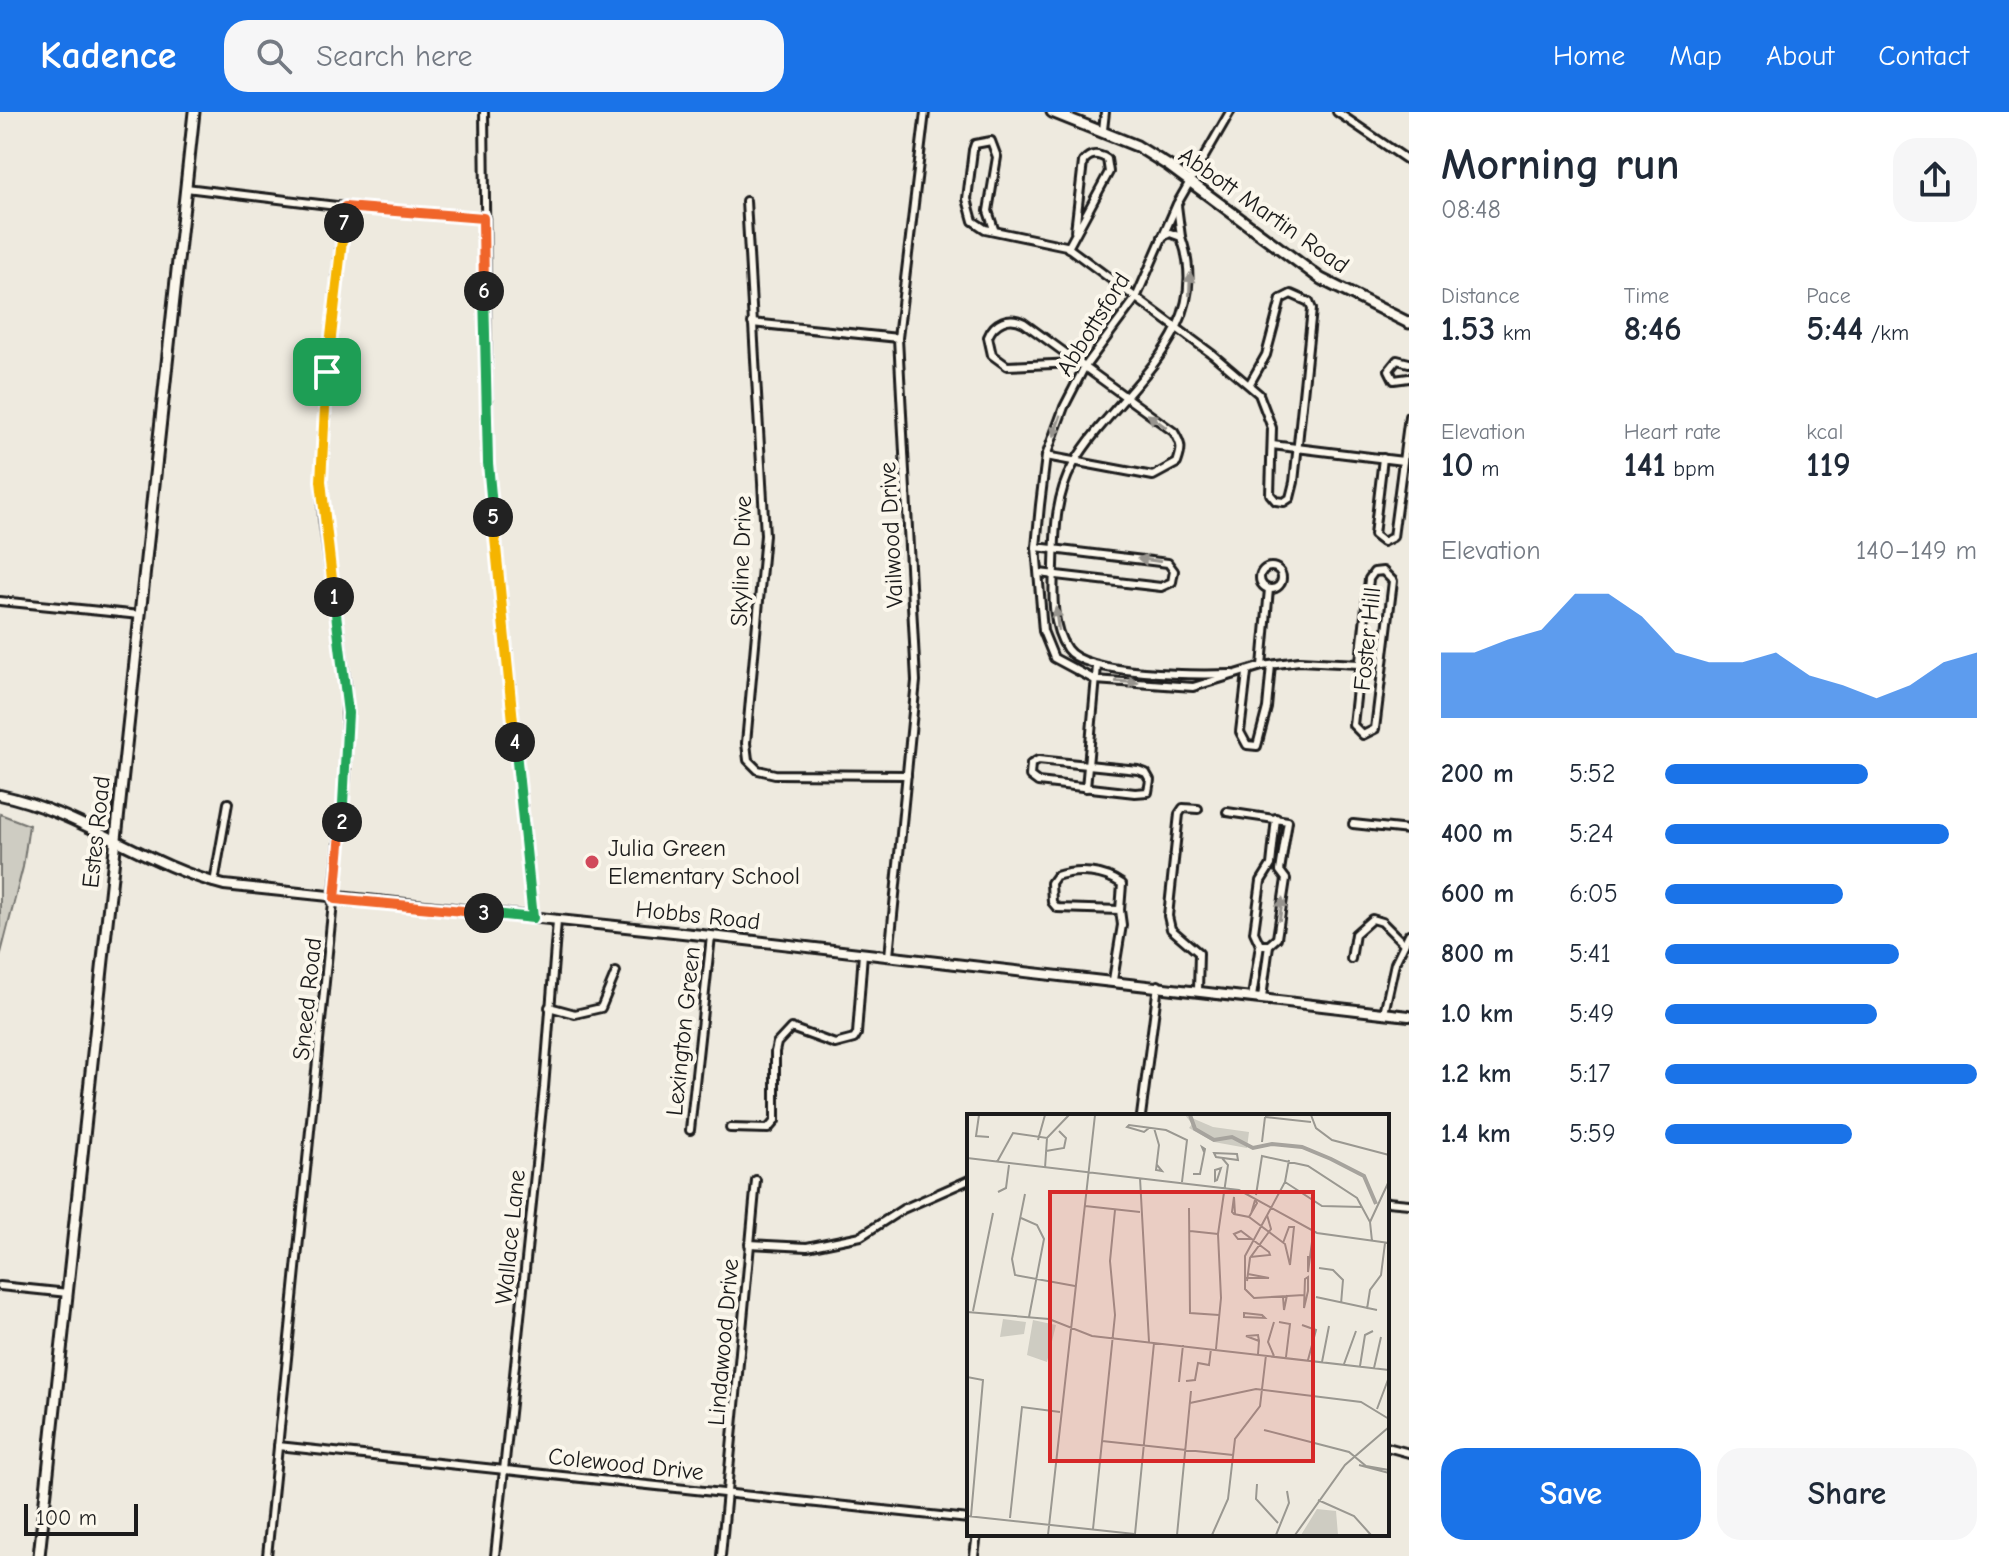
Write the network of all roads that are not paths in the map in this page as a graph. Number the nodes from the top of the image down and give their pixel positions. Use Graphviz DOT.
graph roads {
  1 [pos="194,112"];
  2 [pos="484,112"];
  3 [pos="925,112"];
  4 [pos="1052,112"];
  5 [pos="1105,112"];
  6 [pos="1230,112"];
  7 [pos="1337,112"];
  8 [pos="1103,130"];
  9 [pos="1409,161"];
  10 [pos="1189,181"];
  11 [pos="186,188"];
  12 [pos="746,201"];
  13 [pos="1177,204"];
  14 [pos="345,207"];
  15 [pos="988,211"];
  16 [pos="969,213"];
  17 [pos="483,218"];
  18 [pos="994,229"];
  19 [pos="1075,231"];
  20 [pos="1162,237"];
  21 [pos="1181,237"];
  22 [pos="1068,248"];
  23 [pos="1136,298"];
  24 [pos="752,323"];
  25 [pos="1409,323"];
  26 [pos="1178,328"];
  27 [pos="898,338"];
  28 [pos="1076,363"];
  29 [pos="1409,363"];
  30 [pos="1084,368"];
  31 [pos="1408,381"];
  32 [pos="1249,385"];
  33 [pos="1126,398"];
  34 [pos="1409,416"];
  35 [pos="1272,445"];
  36 [pos="1296,448"];
  37 [pos="1046,456"];
  38 [pos="1383,458"];
  39 [pos="1403,461"];
  40 [pos="1074,464"];
  41 [pos="1036,547"];
  42 [pos="1054,549"];
  43 [pos="1039,573"];
  44 [pos="1053,573"];
  45 [pos="1269,589"];
  46 [pos="0,601"];
  47 [pos="140,615"];
  48 [pos="1359,664"];
  49 [pos="1271,665"];
  50 [pos="1097,666"];
  51 [pos="1262,666"];
  52 [pos="1247,673"];
  53 [pos="1095,680"];
  54 [pos="1088,762"];
  55 [pos="907,775"];
  56 [pos="1086,788"];
  57 [pos="0,795"];
  58 [pos="228,803"];
  59 [pos="1198,809"];
  60 [pos="1227,812"];
  61 [pos="1276,818"];
  62 [pos="1353,824"];
  63 [pos="1409,830"];
  64 [pos="115,838"];
  65 [pos="1268,870"];
  66 [pos="1280,871"];
  67 [pos="214,883"];
  68 [pos="335,899"];
  69 [pos="1120,910"];
  70 [pos="533,918"];
  71 [pos="557,921"];
  72 [pos="1409,934"];
  73 [pos="711,936"];
  74 [pos="1404,944"];
  75 [pos="1260,945"];
  76 [pos="1269,945"];
  77 [pos="863,952"];
  78 [pos="889,956"];
  79 [pos="1351,959"];
  80 [pos="616,972"];
  81 [pos="1113,980"];
  82 [pos="1158,985"];
  83 [pos="1198,990"];
  84 [pos="1257,998"];
  85 [pos="549,1007"];
  86 [pos="1384,1013"];
  87 [pos="1409,1016"];
  88 [pos="1141,1114"];
  89 [pos="730,1128"];
  90 [pos="690,1130"];
  91 [pos="756,1180"];
  92 [pos="967,1181"];
  93 [pos="1389,1202"];
  94 [pos="1409,1204"];
  95 [pos="749,1244"];
  96 [pos="0,1286"];
  97 [pos="68,1293"];
  98 [pos="278,1446"];
  99 [pos="1389,1448"];
  100 [pos="1409,1453"];
  101 [pos="504,1470"];
  102 [pos="728,1494"];
  103 [pos="967,1519"];
  104 [pos="977,1536"];
  105 [pos="39,1556"];
  106 [pos="267,1556"];
  107 [pos="495,1556"];
  108 [pos="721,1556"];
  109 [pos="974,1556"];
  1 -- 11 [label="main road, Estes Road"];
  2 -- 17 [label="street"];
  3 -- 27 [label="street, Vailwood Drive"];
  4 -- 8 [label="main road, Abbott Martin Road"];
  5 -- 8 [label="street"];
  6 -- 10 [label="street, Abbottsford"];
  7 -- 9 [label="street"];
  8 -- 10 [label="main road, Abbott Martin Road"];
  10 -- 13 [label="street, Abbottsford"];
  10 -- 25 [label="main road, Abbott Martin Road"];
  11 -- 14 [label="street"];
  11 -- 47 [label="main road, Estes Road"];
  12 -- 24 [label="street, Skyline Drive"];
  13 -- 20 [label="street, Abbottsford"];
  13 -- 21 [label="street, Abbottsford"];
  14 -- 17 [label="street"];
  14 -- 68 [label="street, Sneed Road"];
  15 -- 16 [label="street"];
  15 -- 16 [label="street"];
  15 -- 18 [label="street"];
  16 -- 18 [label="street"];
  17 -- 70 [label="street"];
  18 -- 22 [label="street"];
  19 -- 19 [label="street"];
  19 -- 22 [label="street"];
  20 -- 21 [label="street"];
  20 -- 23 [label="street, Abbottsford"];
  26 -- 21 [label="street, Abbottsford, one-way"];
  22 -- 23 [label="street"];
  23 -- 26 [label="street"];
  23 -- 30 [label="street, Abbottsford"];
  24 -- 27 [label="street"];
  24 -- 55 [label="street, Skyline Drive"];
  26 -- 32 [label="street"];
  26 -- 33 [label="street, Abbottsford"];
  27 -- 55 [label="street, Vailwood Drive"];
  28 -- 28 [label="street"];
  28 -- 30 [label="street"];
  29 -- 31 [label="street"];
  30 -- 33 [label="street"];
  30 -- 37 [label="street, Abbottsford, one-way"];
  32 -- 35 [label="street"];
  32 -- 36 [label="street"];
  33 -- 40 [label="street, Abbottsford"];
  40 -- 33 [label="street, one-way"];
  34 -- 39 [label="street"];
  35 -- 36 [label="street"];
  35 -- 36 [label="street"];
  36 -- 38 [label="street"];
  37 -- 40 [label="street"];
  37 -- 41 [label="street, Abbottsford"];
  38 -- 39 [label="street"];
  38 -- 39 [label="street"];
  40 -- 42 [label="street, Abbottsford"];
  41 -- 42 [label="street"];
  41 -- 43 [label="street, Abbottsford"];
  42 -- 44 [label="street, Abbottsford"];
  44 -- 42 [label="street, one-way"];
  43 -- 44 [label="street"];
  43 -- 53 [label="street, Abbottsford"];
  50 -- 44 [label="street, Abbottsford, one-way"];
  45 -- 51 [label="street"];
  46 -- 47 [label="street"];
  47 -- 64 [label="main road, Estes Road"];
  48 -- 48 [label="street, Foster Hill"];
  48 -- 49 [label="street, Abbottsford"];
  49 -- 51 [label="street, Abbottsford"];
  49 -- 52 [label="street"];
  50 -- 52 [label="street, Abbottsford"];
  50 -- 53 [label="street"];
  51 -- 52 [label="street, Abbottsford"];
  53 -- 52 [label="street, Abbottsford, one-way"];
  53 -- 54 [label="street"];
  54 -- 56 [label="street"];
  54 -- 56 [label="street"];
  54 -- 56 [label="street"];
  55 -- 78 [label="street, Vailwood Drive"];
  57 -- 64 [label="street, Hobbs Road"];
  58 -- 67 [label="street"];
  59 -- 83 [label="street"];
  60 -- 61 [label="street"];
  61 -- 65 [label="street"];
  61 -- 66 [label="street"];
  62 -- 63 [label="street"];
  64 -- 67 [label="street, Hobbs Road"];
  64 -- 97 [label="main road, Estes Road"];
  65 -- 66 [label="street"];
  65 -- 75 [label="street"];
  76 -- 66 [label="street, one-way"];
  67 -- 68 [label="street, Hobbs Road"];
  68 -- 70 [label="street, Hobbs Road"];
  68 -- 98 [label="street, Sneed Road"];
  69 -- 69 [label="street"];
  69 -- 81 [label="street"];
  70 -- 71 [label="street, Hobbs Road"];
  71 -- 73 [label="street, Hobbs Road"];
  71 -- 85 [label="street, Wallace Lane"];
  72 -- 74 [label="street"];
  73 -- 77 [label="street, Hobbs Road"];
  73 -- 90 [label="street, Lexington Green"];
  74 -- 79 [label="street"];
  74 -- 86 [label="street"];
  75 -- 76 [label="street"];
  75 -- 84 [label="street"];
  76 -- 84 [label="street"];
  77 -- 78 [label="street, Hobbs Road"];
  77 -- 89 [label="street"];
  78 -- 81 [label="street, Hobbs Road"];
  80 -- 85 [label="street"];
  81 -- 82 [label="street, Hobbs Road"];
  82 -- 83 [label="street, Hobbs Road"];
  82 -- 88 [label="street"];
  83 -- 84 [label="street, Hobbs Road"];
  84 -- 86 [label="street, Hobbs Road"];
  85 -- 101 [label="street, Wallace Lane"];
  86 -- 87 [label="street, Hobbs Road"];
  91 -- 95 [label="street, Lindawood Drive"];
  92 -- 95 [label="street"];
  93 -- 94 [label="street"];
  95 -- 102 [label="street, Lindawood Drive"];
  96 -- 97 [label="street"];
  97 -- 105 [label="main road, Estes Road"];
  98 -- 101 [label="street, Colewood Drive"];
  98 -- 106 [label="street, Sneed Road"];
  99 -- 100 [label="street"];
  101 -- 102 [label="street, Colewood Drive"];
  101 -- 107 [label="street, Wallace Lane"];
  102 -- 103 [label="street, Colewood Drive"];
  102 -- 108 [label="street, Lindawood Drive"];
  104 -- 109 [label="street"];
}
